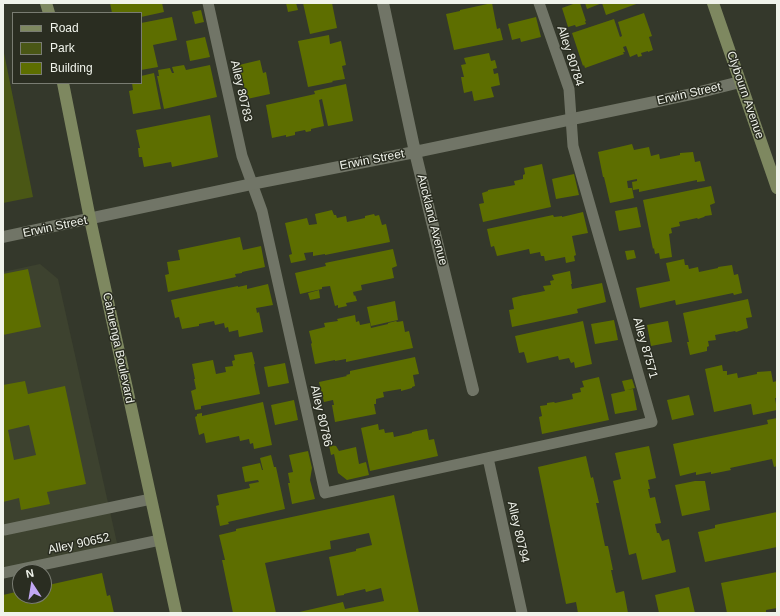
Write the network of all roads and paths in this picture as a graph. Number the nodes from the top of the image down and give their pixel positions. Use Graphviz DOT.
graph roads {
  1 [pos="208,3"];
  2 [pos="383,3"];
  3 [pos="539,3"];
  4 [pos="713,3"];
  5 [pos="740,82"];
  6 [pos="63,84"];
  7 [pos="571,119"];
  8 [pos="415,152"];
  9 [pos="252,184"];
  10 [pos="777,188"];
  11 [pos="90,219"];
  12 [pos="3,237"];
  13 [pos="473,390"];
  14 [pos="488,458"];
  15 [pos="151,499"];
  16 [pos="4,530"];
  17 [pos="160,540"];
  18 [pos="3,573"];
  19 [pos="176,613"];
  20 [pos="522,613"];
  1 -- 9 [label="lane, Alley 80783"];
  2 -- 8 [label="street, Auckland Avenue"];
  3 -- 7 [label="lane, Alley 80784"];
  4 -- 5 [label="main road, Clybourn Avenue"];
  5 -- 7 [label="street, Erwin Street"];
  5 -- 10 [label="main road, Clybourn Avenue"];
  6 -- 11 [label="main road, Cahuenga Boulevard"];
  7 -- 8 [label="street, Erwin Street"];
  7 -- 14 [label="lane, Alley 87571"];
  8 -- 9 [label="street, Erwin Street"];
  8 -- 13 [label="street, Auckland Avenue"];
  9 -- 11 [label="street, Erwin Street"];
  9 -- 14 [label="lane, Alley 80786"];
  11 -- 12 [label="street, Erwin Street"];
  11 -- 15 [label="main road, Cahuenga Boulevard"];
  14 -- 20 [label="lane, Alley 80794"];
  15 -- 16 [label="lane"];
  15 -- 17 [label="main road, Cahuenga Boulevard"];
  17 -- 18 [label="lane, Alley 90652"];
  17 -- 19 [label="main road, Cahuenga Boulevard"];
}
